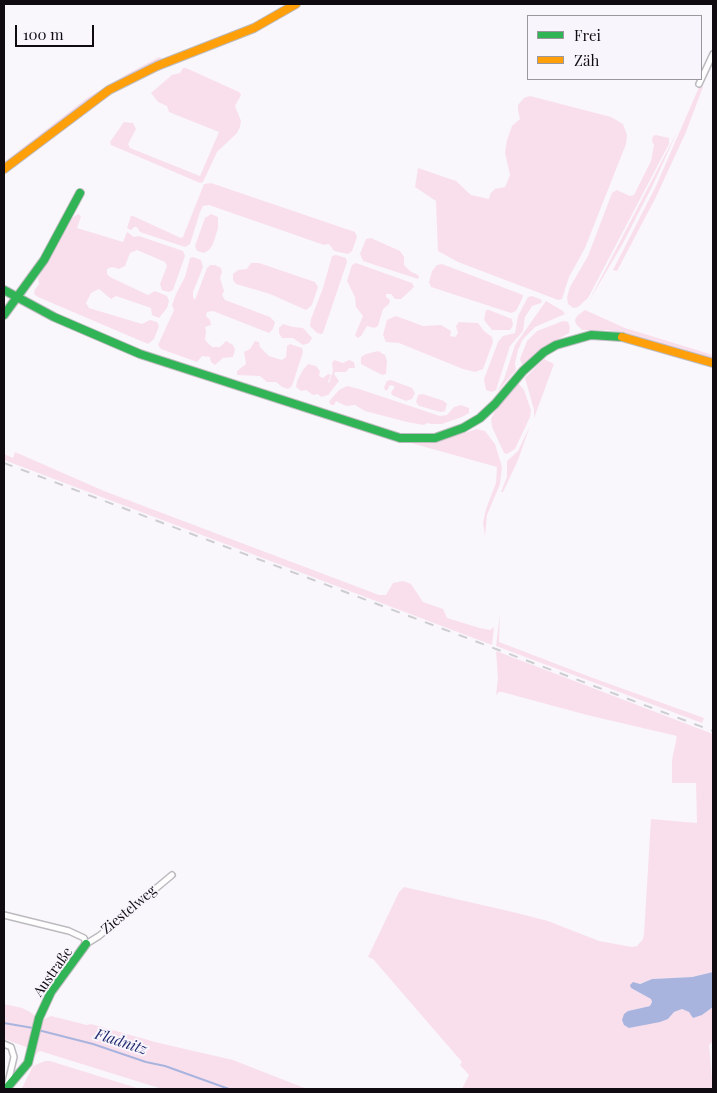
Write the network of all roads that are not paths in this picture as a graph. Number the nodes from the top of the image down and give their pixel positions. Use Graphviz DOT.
graph roads {
  1 [pos="296,4"];
  2 [pos="713,54"];
  3 [pos="702,78"];
  4 [pos="701,80"];
  5 [pos="699,84"];
  6 [pos="4,170"];
  7 [pos="80,193"];
  8 [pos="4,290"];
  9 [pos="17,298"];
  10 [pos="4,315"];
  11 [pos="713,363"];
  12 [pos="172,875"];
  13 [pos="4,914"];
  14 [pos="86,944"];
  15 [pos="4,1044"];
  16 [pos="6,1089"];
  1 -- 6 [label="main road"];
  2 -- 3 [label="street"];
  4 -- 5 [label="street"];
  7 -- 9 [label="main road"];
  8 -- 9 [label="main road"];
  9 -- 10 [label="main road"];
  9 -- 11 [label="main road"];
  12 -- 14 [label="street, Ziestelweg"];
  13 -- 14 [label="street, Austraße"];
  14 -- 16 [label="main road, Austraße"];
  15 -- 16 [label="street"];
}
